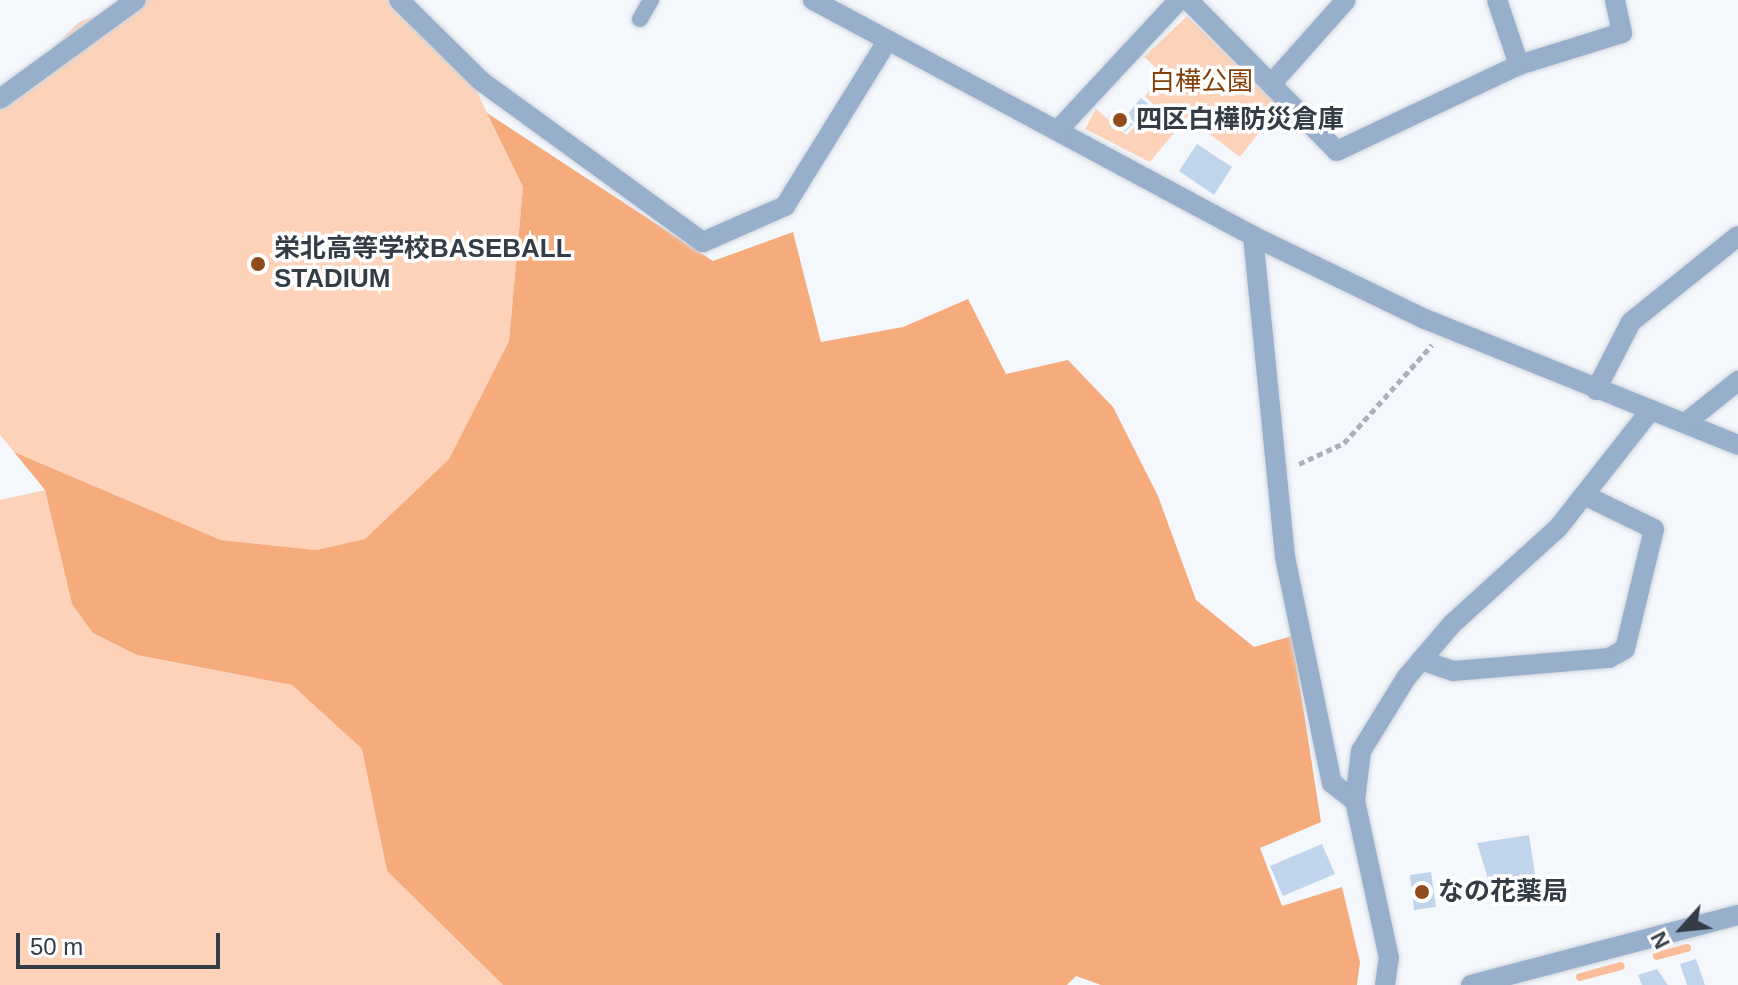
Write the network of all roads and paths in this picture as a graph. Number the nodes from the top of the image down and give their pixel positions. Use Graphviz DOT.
graph roads {
  1 [pos="136,0"];
  2 [pos="399,0"];
  3 [pos="651,0"];
  4 [pos="813,0"];
  5 [pos="1179,0"];
  6 [pos="1188,0"];
  7 [pos="1346,0"];
  8 [pos="1497,0"];
  9 [pos="1615,0"];
  10 [pos="640,19"];
  11 [pos="888,40"];
  12 [pos="1519,65"];
  13 [pos="1274,81"];
  14 [pos="0,99"];
  15 [pos="1059,129"];
  16 [pos="1253,236"];
  17 [pos="1738,236"];
  18 [pos="1448,328"];
  19 [pos="1738,381"];
  20 [pos="1596,390"];
  21 [pos="1651,410"];
  22 [pos="1689,420"];
  23 [pos="1738,445"];
  24 [pos="1276,475"];
  25 [pos="1586,496"];
  26 [pos="1421,660"];
  27 [pos="1355,801"];
  28 [pos="1738,915"];
  29 [pos="1385,985"];
  30 [pos="1471,985"];
  1 -- 14 [label="street"];
  2 -- 11 [label="street"];
  3 -- 10 [label="lane"];
  4 -- 11 [label="street"];
  5 -- 15 [label="street"];
  6 -- 13 [label="street"];
  7 -- 13 [label="street"];
  8 -- 12 [label="street"];
  9 -- 12 [label="street"];
  11 -- 15 [label="street"];
  12 -- 13 [label="street"];
  15 -- 16 [label="street"];
  16 -- 18 [label="street"];
  16 -- 24 [label="street"];
  17 -- 20 [label="street"];
  18 -- 20 [label="street"];
  18 -- 24 [label="path"];
  19 -- 22 [label="street"];
  20 -- 21 [label="street"];
  21 -- 22 [label="street"];
  21 -- 25 [label="street"];
  22 -- 23 [label="street"];
  24 -- 27 [label="street"];
  25 -- 26 [label="street"];
  25 -- 26 [label="street"];
  26 -- 27 [label="street"];
  27 -- 29 [label="street"];
  28 -- 30 [label="street"];
}
